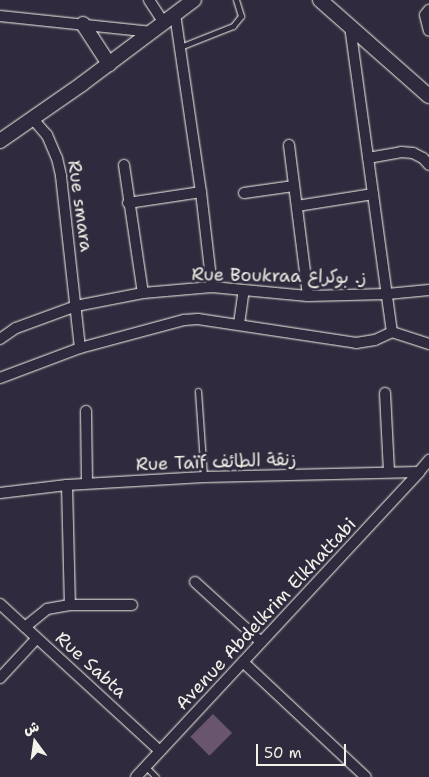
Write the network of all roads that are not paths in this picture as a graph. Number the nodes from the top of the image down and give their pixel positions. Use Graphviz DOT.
graph roads {
  1 [pos="149,0"];
  2 [pos="194,0"];
  3 [pos="236,0"];
  4 [pos="320,0"];
  5 [pos="429,10"];
  6 [pos="0,16"];
  7 [pos="169,19"];
  8 [pos="83,24"];
  9 [pos="350,26"];
  10 [pos="429,31"];
  11 [pos="152,32"];
  12 [pos="179,47"];
  13 [pos="109,64"];
  14 [pos="427,92"];
  15 [pos="32,118"];
  16 [pos="0,141"];
  17 [pos="289,145"];
  18 [pos="368,158"];
  19 [pos="124,165"];
  20 [pos="429,165"];
  21 [pos="294,186"];
  22 [pos="201,192"];
  23 [pos="244,194"];
  24 [pos="373,194"];
  25 [pos="128,203"];
  26 [pos="296,206"];
  27 [pos="212,287"];
  28 [pos="244,290"];
  29 [pos="429,290"];
  30 [pos="143,293"];
  31 [pos="387,294"];
  32 [pos="308,296"];
  33 [pos="76,306"];
  34 [pos="239,324"];
  35 [pos="392,332"];
  36 [pos="0,340"];
  37 [pos="429,344"];
  38 [pos="80,348"];
  39 [pos="0,378"];
  40 [pos="198,392"];
  41 [pos="385,393"];
  42 [pos="86,411"];
  43 [pos="429,460"];
  44 [pos="389,472"];
  45 [pos="419,472"];
  46 [pos="204,477"];
  47 [pos="87,483"];
  48 [pos="67,485"];
  49 [pos="0,493"];
  50 [pos="195,582"];
  51 [pos="0,604"];
  52 [pos="132,604"];
  53 [pos="70,605"];
  54 [pos="25,627"];
  55 [pos="38,638"];
  56 [pos="261,642"];
  57 [pos="243,662"];
  58 [pos="0,678"];
  59 [pos="160,751"];
  60 [pos="145,767"];
  61 [pos="136,777"];
  62 [pos="156,777"];
  63 [pos="366,777"];
  1 -- 7 [label="street"];
  2 -- 7 [label="main road"];
  3 -- 12 [label="lane"];
  4 -- 9 [label="main road"];
  5 -- 10 [label="street"];
  6 -- 8 [label="street"];
  7 -- 11 [label="main road"];
  7 -- 12 [label="street"];
  8 -- 11 [label="street"];
  8 -- 13 [label="main road"];
  9 -- 14 [label="main road"];
  9 -- 18 [label="street, Rue Boukraa ز. بوكراع"];
  11 -- 13 [label="main road"];
  12 -- 22 [label="street"];
  13 -- 15 [label="main road"];
  15 -- 16 [label="main road"];
  15 -- 33 [label="street, Rue smara"];
  17 -- 21 [label="street"];
  18 -- 20 [label="street"];
  18 -- 24 [label="street, Rue Boukraa ز. بوكراع"];
  19 -- 25 [label="street"];
  21 -- 23 [label="street"];
  21 -- 26 [label="street"];
  22 -- 25 [label="street"];
  22 -- 27 [label="street"];
  24 -- 26 [label="street"];
  24 -- 31 [label="street, Rue Boukraa ز. بوكراع"];
  25 -- 30 [label="street"];
  26 -- 32 [label="street"];
  27 -- 28 [label="street, Rue Boukraa ز. بوكراع"];
  27 -- 30 [label="street, Rue Boukraa ز. بوكراع"];
  28 -- 32 [label="street, Rue Boukraa ز. بوكراع"];
  28 -- 34 [label="street"];
  29 -- 31 [label="street"];
  30 -- 33 [label="street, Rue Boukraa ز. بوكراع"];
  31 -- 32 [label="street, Rue Boukraa ز. بوكراع"];
  31 -- 35 [label="street, Rue Boukraa ز. بوكراع"];
  33 -- 36 [label="street, Rue Boukraa ز. بوكراع"];
  33 -- 38 [label="street, Rue smara"];
  34 -- 35 [label="street"];
  34 -- 38 [label="street"];
  35 -- 37 [label="street"];
  38 -- 39 [label="street"];
  40 -- 46 [label="lane"];
  41 -- 44 [label="street"];
  42 -- 47 [label="street"];
  43 -- 45 [label="street"];
  44 -- 45 [label="street, Rue Taïf زنقة الطائف"];
  44 -- 46 [label="street, Rue Taïf زنقة الطائف"];
  45 -- 56 [label="street, Avenue Abdelkrim Elkhattabi"];
  46 -- 47 [label="street, Rue Taïf زنقة الطائف"];
  47 -- 48 [label="street, Rue Taïf زنقة الطائف"];
  48 -- 49 [label="street, Rue Taïf زنقة الطائف"];
  48 -- 53 [label="street"];
  50 -- 56 [label="street"];
  51 -- 54 [label="street, Rue Sabta"];
  52 -- 53 [label="street"];
  53 -- 54 [label="street"];
  54 -- 55 [label="street, Rue Sabta"];
  55 -- 58 [label="street"];
  55 -- 59 [label="street, Rue Sabta"];
  56 -- 57 [label="street, Avenue Abdelkrim Elkhattabi"];
  57 -- 59 [label="street, Avenue Abdelkrim Elkhattabi"];
  57 -- 63 [label="street"];
  59 -- 60 [label="street, Avenue Abdelkrim Elkhattabi"];
  60 -- 61 [label="street, Avenue Abdelkrim Elkhattabi"];
  60 -- 62 [label="lane"];
}
